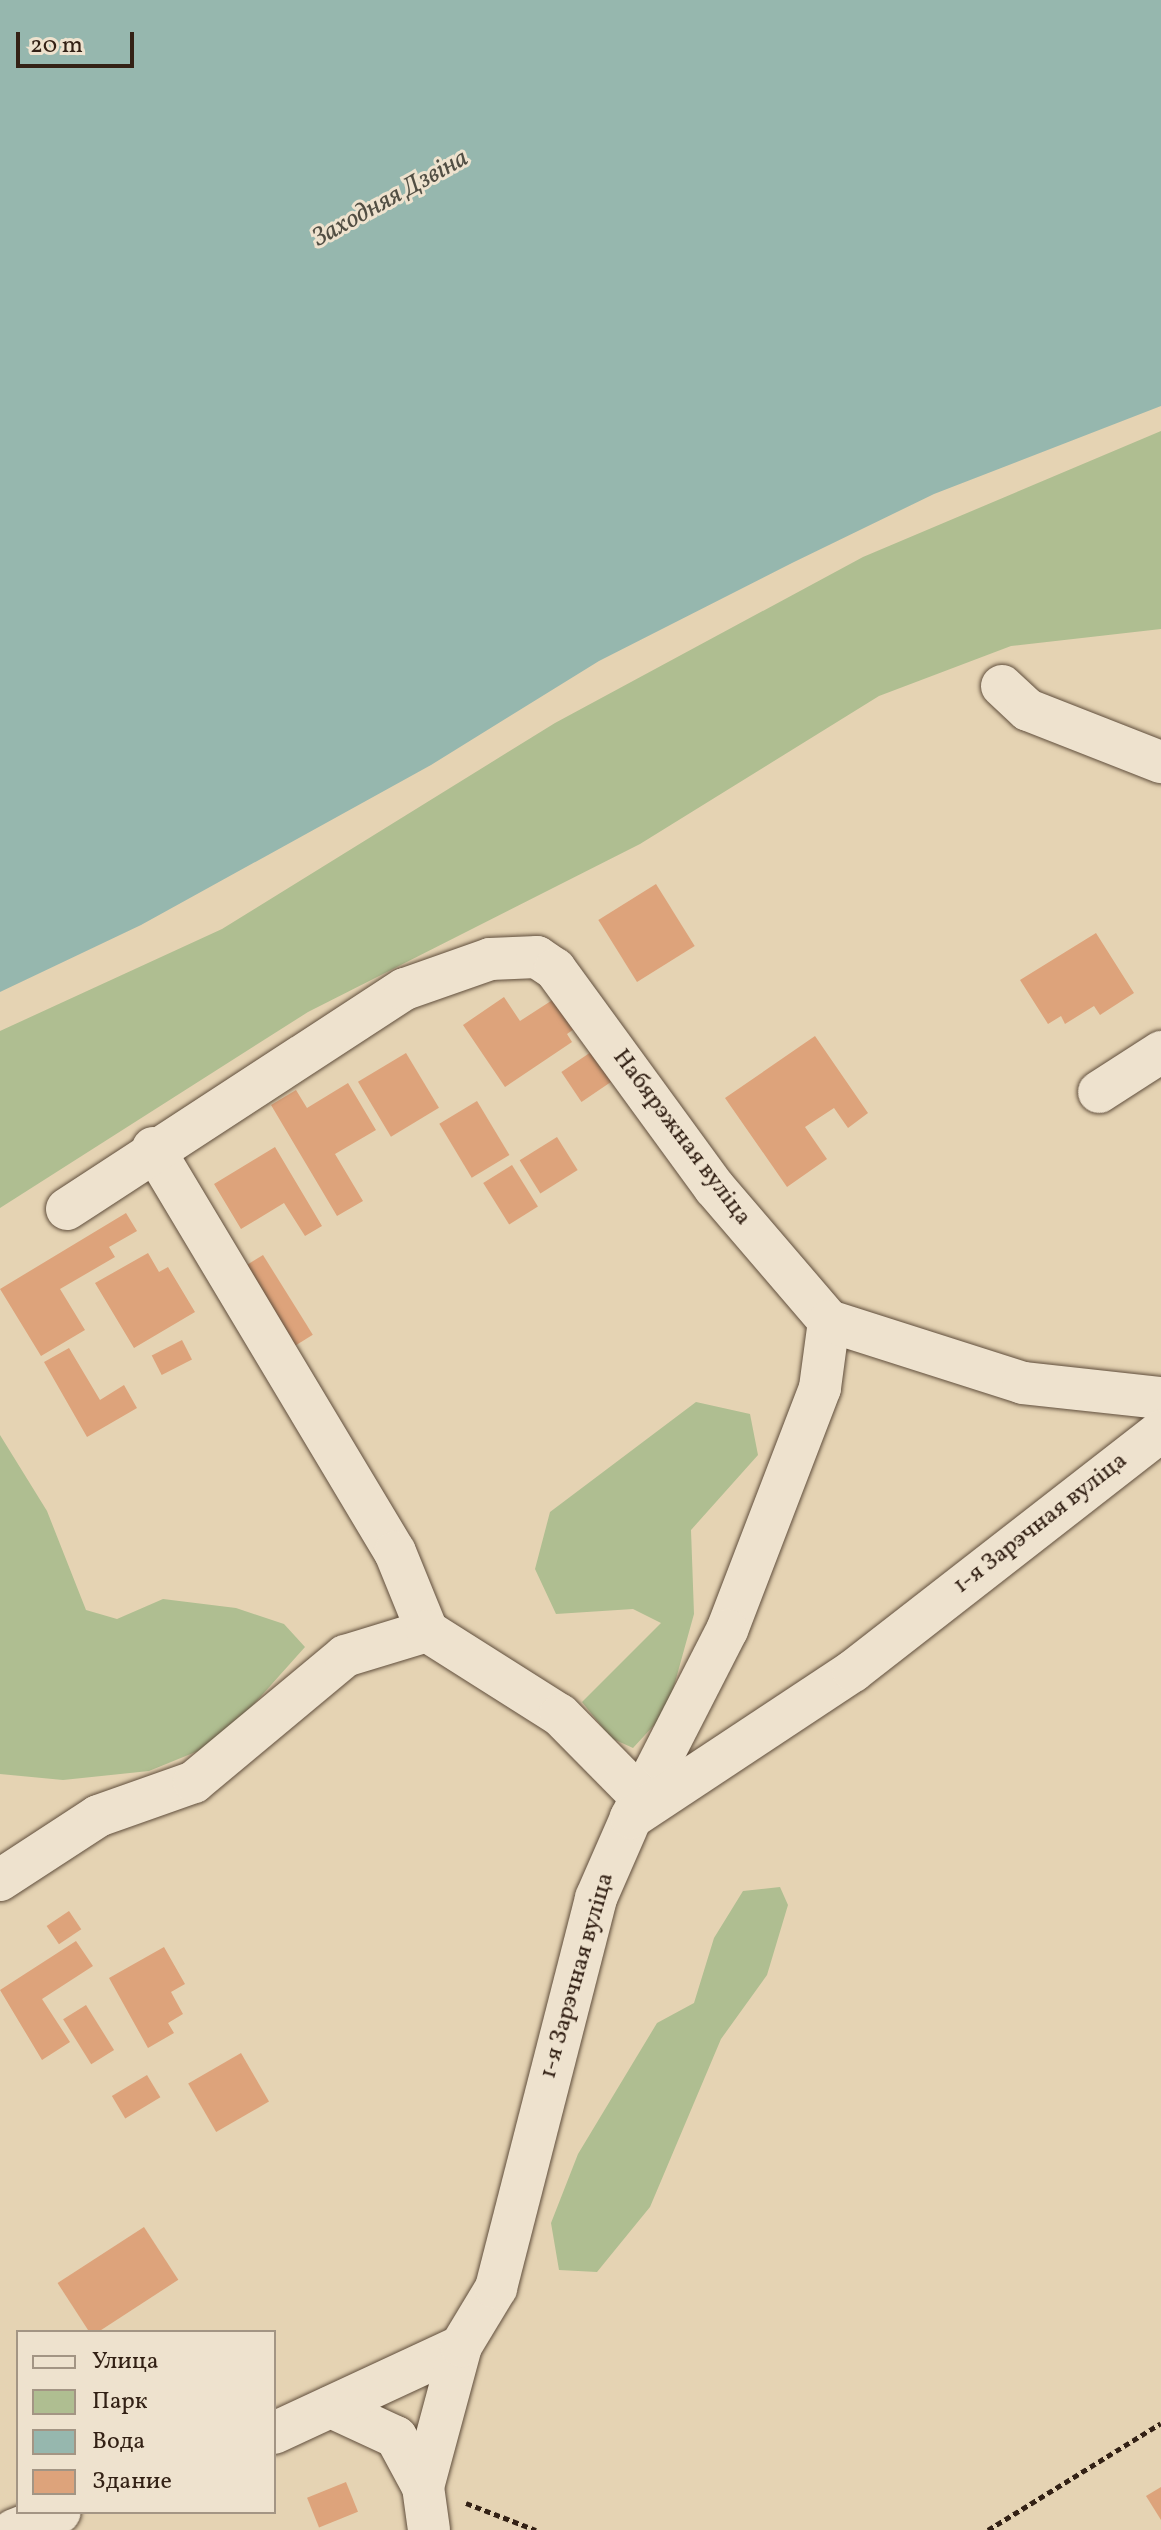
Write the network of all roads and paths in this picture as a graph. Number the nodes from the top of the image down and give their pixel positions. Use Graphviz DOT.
graph roads {
  1 [pos="1002,686"];
  2 [pos="1161,762"];
  3 [pos="1161,1052"];
  4 [pos="1099,1092"];
  5 [pos="153,1148"];
  6 [pos="67,1209"];
  7 [pos="829,1321"];
  8 [pos="1161,1398"];
  9 [pos="1161,1431"];
  10 [pos="427,1631"];
  11 [pos="635,1807"];
  12 [pos="0,1880"];
  13 [pos="461,2346"];
  14 [pos="331,2407"];
  15 [pos="1161,2423"];
  16 [pos="276,2432"];
  17 [pos="423,2487"];
  18 [pos="55,2514"];
  19 [pos="14,2530"];
  20 [pos="429,2530"];
  21 [pos="536,2530"];
  22 [pos="988,2530"];
  1 -- 2 [label="street"];
  3 -- 4 [label="street"];
  5 -- 6 [label="street, Набярэжная вуліца"];
  5 -- 7 [label="street, Набярэжная вуліца"];
  5 -- 10 [label="street"];
  7 -- 8 [label="street"];
  7 -- 11 [label="street"];
  9 -- 11 [label="street, 1-я Зарэчная вуліца"];
  10 -- 11 [label="street"];
  10 -- 12 [label="street"];
  11 -- 13 [label="street, 1-я Зарэчная вуліца"];
  13 -- 14 [label="street"];
  13 -- 17 [label="street, 1-я Зарэчная вуліца"];
  14 -- 16 [label="street"];
  14 -- 17 [label="street, 1-я Зарэчная вуліца"];
  15 -- 22 [label="path"];
  17 -- 20 [label="street, 1-я Зарэчная вуліца"];
  17 -- 21 [label="path"];
  18 -- 19 [label="street"];
}
